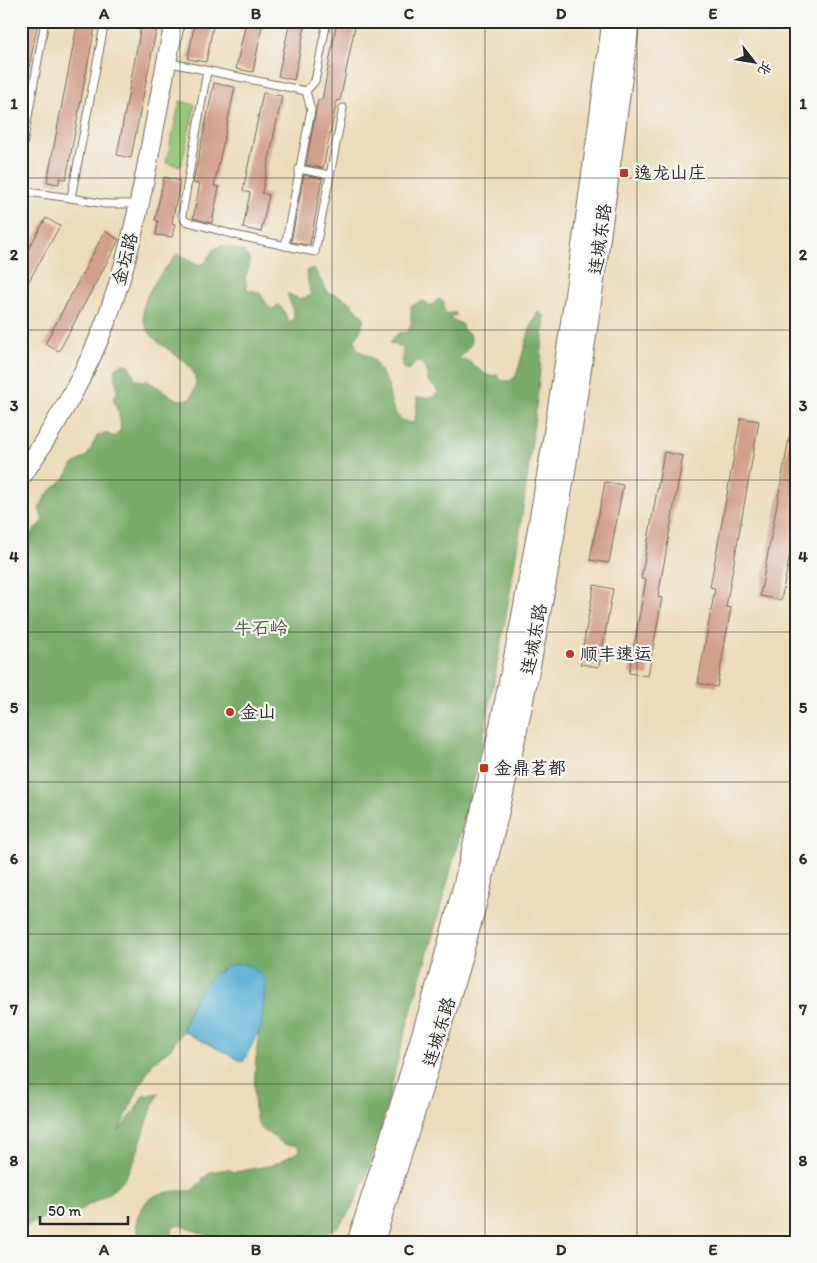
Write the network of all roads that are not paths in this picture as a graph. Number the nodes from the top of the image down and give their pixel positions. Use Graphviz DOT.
graph roads {
  1 [pos="45,21"];
  2 [pos="106,21"];
  3 [pos="175,21"];
  4 [pos="327,21"];
  5 [pos="613,21"];
  6 [pos="629,21"];
  7 [pos="166,62"];
  8 [pos="207,71"];
  9 [pos="306,91"];
  10 [pos="343,108"];
  11 [pos="21,156"];
  12 [pos="299,169"];
  13 [pos="330,175"];
  14 [pos="21,185"];
  15 [pos="71,198"];
  16 [pos="138,204"];
  17 [pos="285,246"];
  18 [pos="21,478"];
  19 [pos="358,1242"];
  20 [pos="373,1242"];
  1 -- 11 [label="lane"];
  2 -- 15 [label="lane"];
  3 -- 7 [label="main road, 金坛路"];
  4 -- 9 [label="lane"];
  5 -- 19 [label="main road, 连城东路"];
  6 -- 20 [label="main road, 连城东路"];
  7 -- 8 [label="lane"];
  7 -- 16 [label="main road, 金坛路"];
  8 -- 9 [label="lane"];
  8 -- 17 [label="lane"];
  9 -- 12 [label="lane"];
  10 -- 13 [label="lane"];
  12 -- 13 [label="lane"];
  12 -- 17 [label="lane"];
  13 -- 17 [label="lane"];
  14 -- 15 [label="lane"];
  15 -- 16 [label="lane"];
  16 -- 18 [label="main road, 金坛路"];
}
